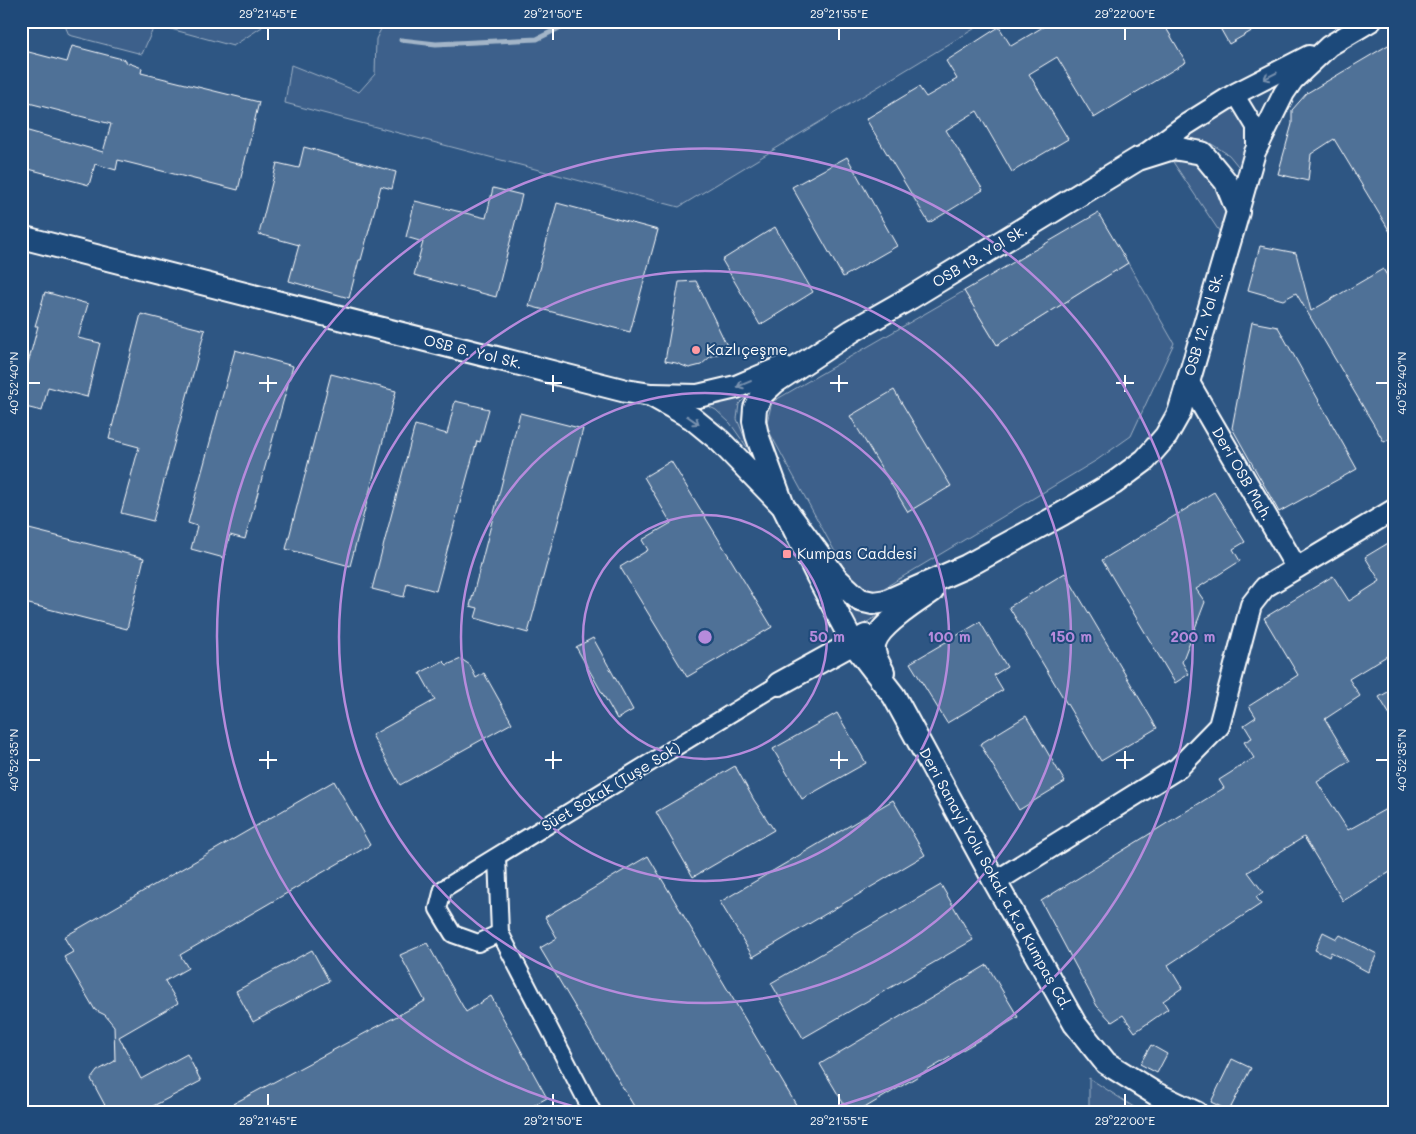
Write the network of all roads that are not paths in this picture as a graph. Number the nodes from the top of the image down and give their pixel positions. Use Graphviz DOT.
graph roads {
  1 [pos="1370,21"];
  2 [pos="1329,46"];
  3 [pos="1235,94"];
  4 [pos="1255,152"];
  5 [pos="1138,159"];
  6 [pos="1238,212"];
  7 [pos="21,237"];
  8 [pos="820,351"];
  9 [pos="1188,381"];
  10 [pos="651,396"];
  11 [pos="783,506"];
  12 [pos="1395,509"];
  13 [pos="967,566"];
  14 [pos="1296,567"];
  15 [pos="832,605"];
  16 [pos="884,626"];
  17 [pos="853,644"];
  18 [pos="830,657"];
  19 [pos="869,662"];
  20 [pos="779,684"];
  21 [pos="894,696"];
  22 [pos="497,857"];
  23 [pos="995,882"];
  24 [pos="500,934"];
  25 [pos="593,1113"];
  26 [pos="1196,1113"];
  1 -- 2 [label="street, OSB 12. Yol Sk."];
  2 -- 3 [label="street, one-way"];
  2 -- 4 [label="street, OSB 12. Yol Sk."];
  3 -- 4 [label="street"];
  3 -- 5 [label="street"];
  4 -- 6 [label="street, OSB 12. Yol Sk."];
  5 -- 6 [label="main road, OSB 13. Yol Sk."];
  5 -- 8 [label="main road, OSB 13. Yol Sk."];
  6 -- 9 [label="main road, OSB 12. Yol Sk."];
  7 -- 10 [label="main road, OSB 6. Yol Sk."];
  8 -- 10 [label="main road, one-way"];
  8 -- 11 [label="main road"];
  9 -- 13 [label="main road, OSB 12. Yol Sk."];
  9 -- 14 [label="street, Deri OSB Mah."];
  10 -- 11 [label="main road, OSB 6. Yol Sk., one-way"];
  11 -- 13 [label="main road"];
  11 -- 15 [label="main road, OSB 6. Yol Sk."];
  12 -- 14 [label="street"];
  13 -- 16 [label="main road"];
  14 -- 23 [label="street"];
  15 -- 17 [label="main road, Deri Sanayi Yolu Sokak a.k.a Kumpas Cd."];
  15 -- 20 [label="main road"];
  16 -- 17 [label="main road"];
  16 -- 21 [label="main road"];
  17 -- 18 [label="main road"];
  17 -- 19 [label="main road, Deri Sanayi Yolu Sokak a.k.a Kumpas Cd."];
  18 -- 19 [label="street"];
  18 -- 20 [label="main road"];
  19 -- 21 [label="main road, Deri Sanayi Yolu Sokak a.k.a Kumpas Cd."];
  20 -- 22 [label="street, Süet Sokak (Tuşe Sok)"];
  21 -- 23 [label="main road, Deri Sanayi Yolu Sokak a.k.a Kumpas Cd."];
  22 -- 24 [label="street"];
  22 -- 24 [label="street, Süet Sokak (Tuşe Sok)"];
  23 -- 26 [label="main road, Deri Sanayi Yolu Sokak a.k.a Kumpas Cd."];
  24 -- 25 [label="street"];
}
